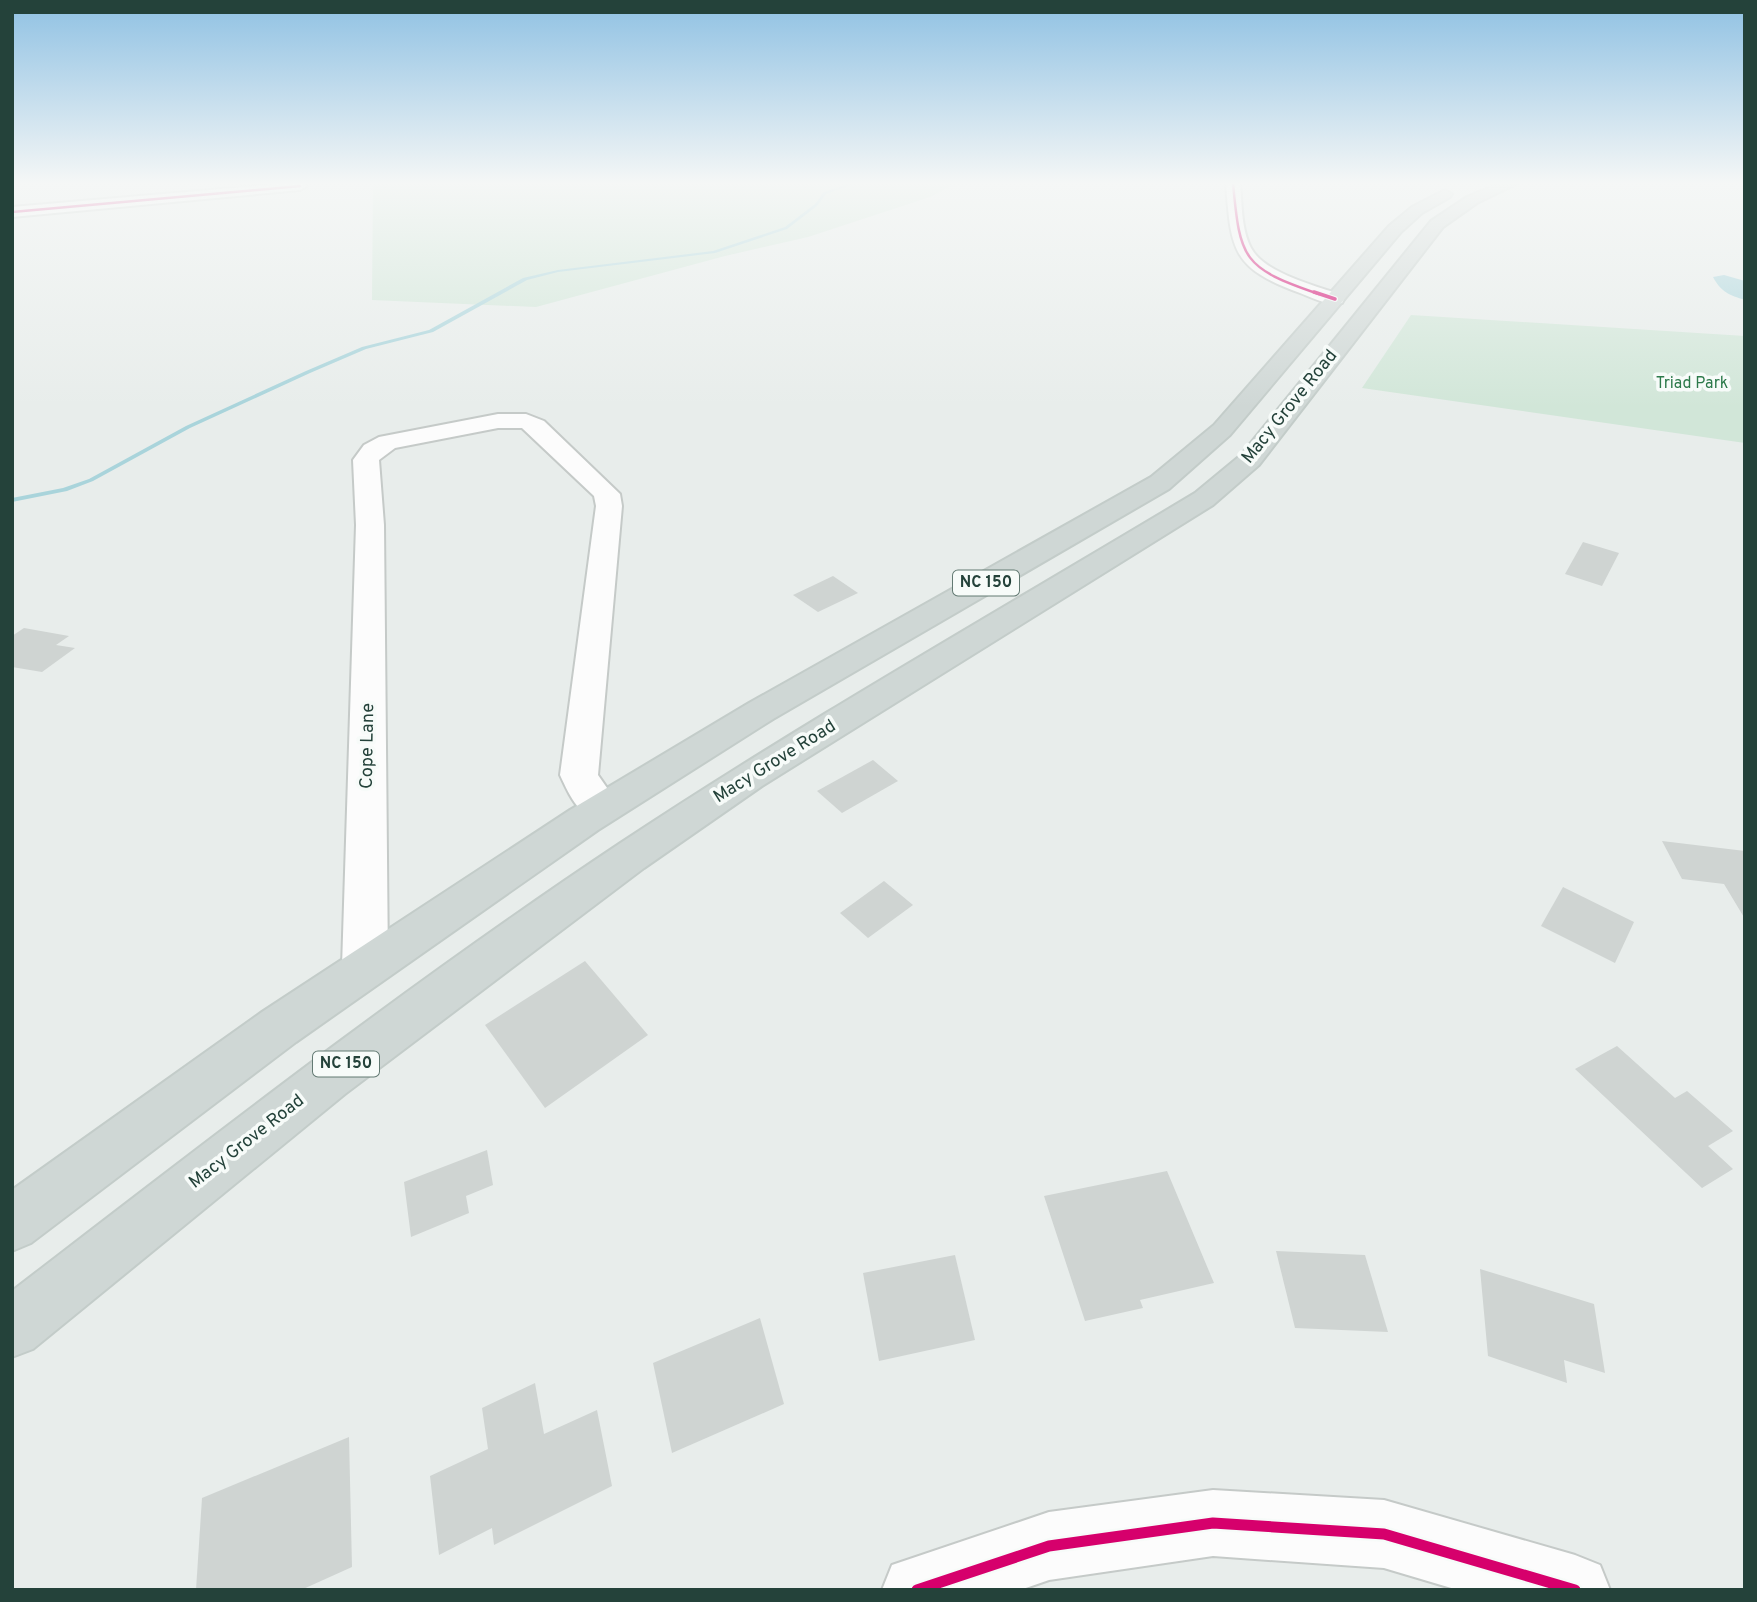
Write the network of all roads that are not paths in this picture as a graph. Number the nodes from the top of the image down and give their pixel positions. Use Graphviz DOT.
graph roads {
  1 [pos="1251,258"];
  2 [pos="1370,258"];
  3 [pos="1382,258"];
  4 [pos="1410,258"];
  5 [pos="1275,274"];
  6 [pos="1343,289"];
  7 [pos="1378,298"];
  8 [pos="1092,523"];
  9 [pos="896,688"];
  10 [pos="603,808"];
  11 [pos="365,967"];
  12 [pos="210,1078"];
  13 [pos="12,1224"];
  14 [pos="12,1245"];
  15 [pos="12,1328"];
  16 [pos="916,1590"];
  17 [pos="1576,1590"];
  1 -- 5 [label="street"];
  2 -- 6 [label="main road, Macy Grove Road / NC 150"];
  3 -- 7 [label="main road"];
  4 -- 7 [label="main road, Macy Grove Road / NC 150"];
  5 -- 6 [label="street"];
  5 -- 6 [label="street"];
  6 -- 8 [label="main road, Macy Grove Road / NC 150"];
  7 -- 9 [label="main road, Macy Grove Road / NC 150"];
  8 -- 9 [label="main road"];
  8 -- 10 [label="main road, Macy Grove Road / NC 150"];
  9 -- 15 [label="main road, Macy Grove Road / NC 150"];
  10 -- 11 [label="main road, Macy Grove Road / NC 150"];
  10 -- 11 [label="street, Cope Lane"];
  11 -- 12 [label="main road, Macy Grove Road / NC 150"];
  12 -- 13 [label="main road, Macy Grove Road / NC 150"];
  12 -- 14 [label="main road"];
  16 -- 17 [label="street"];
}
